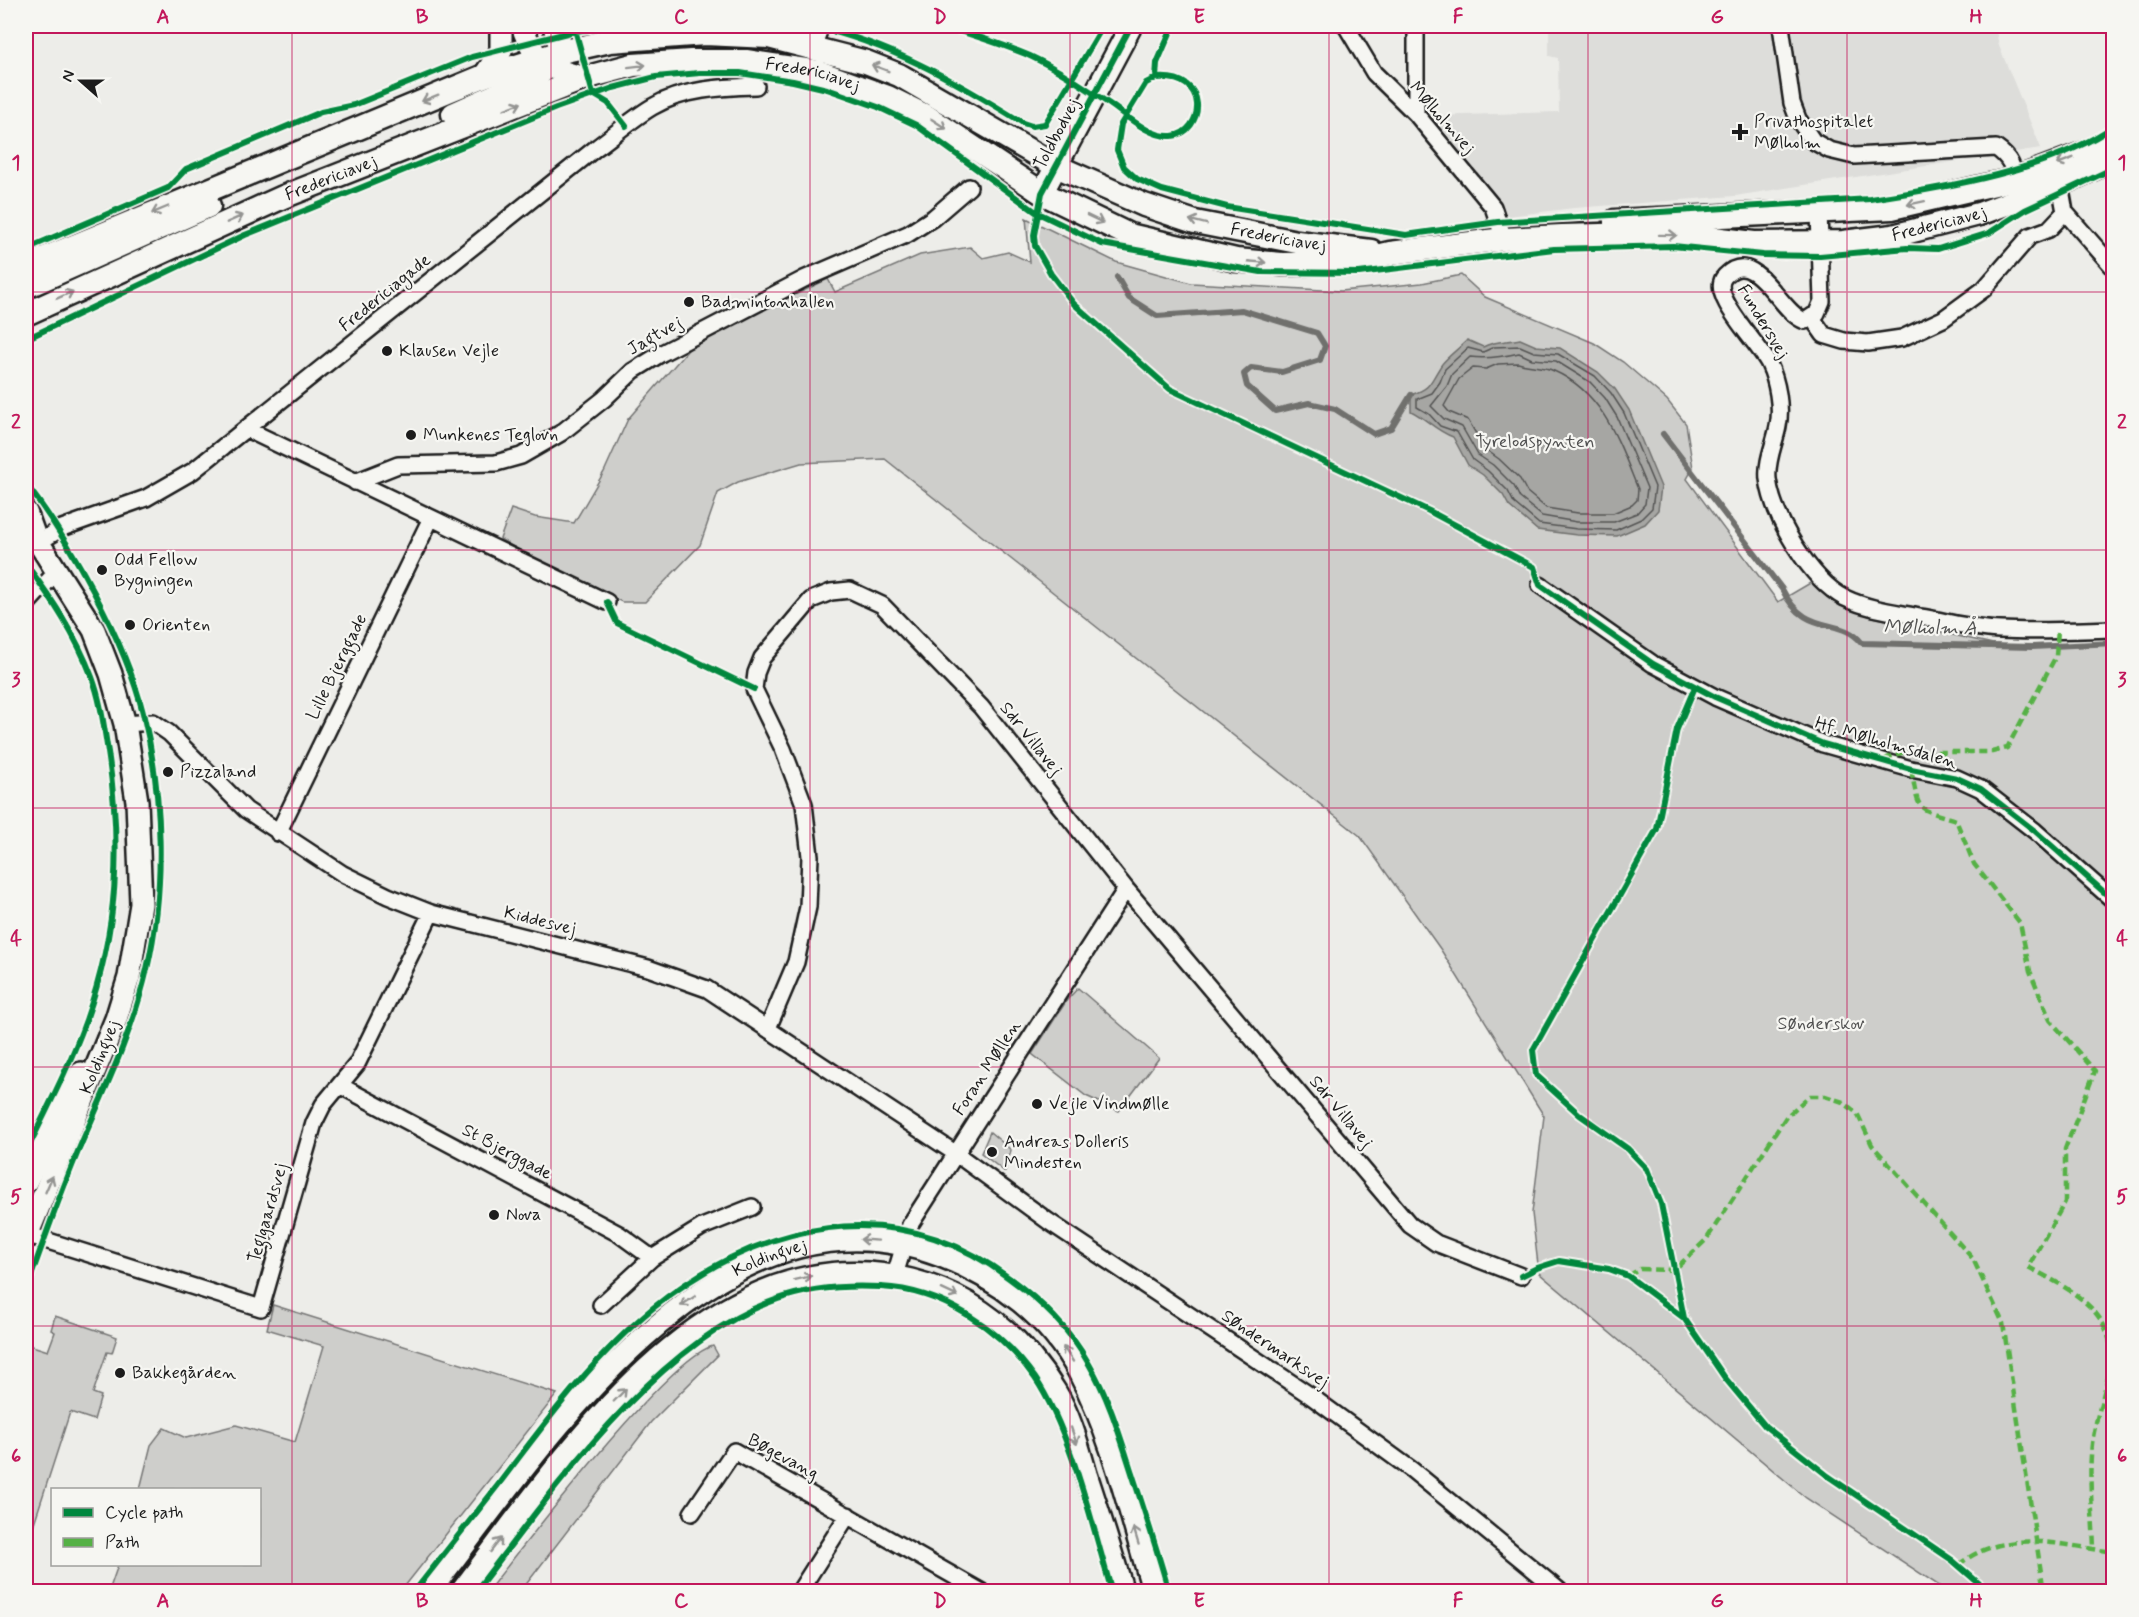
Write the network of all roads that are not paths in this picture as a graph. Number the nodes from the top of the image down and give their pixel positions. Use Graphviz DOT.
graph roads {
  1 [pos="501,26"];
  2 [pos="522,26"];
  3 [pos="554,26"];
  4 [pos="821,26"];
  5 [pos="1131,26"];
  6 [pos="1346,26"];
  7 [pos="1416,26"];
  8 [pos="1781,26"];
  9 [pos="813,47"];
  10 [pos="550,60"];
  11 [pos="484,76"];
  12 [pos="584,78"];
  13 [pos="756,86"];
  14 [pos="1416,114"];
  15 [pos="2114,142"];
  16 [pos="291,155"];
  17 [pos="2114,159"];
  18 [pos="1056,166"];
  19 [pos="2060,184"];
  20 [pos="969,187"];
  21 [pos="2018,189"];
  22 [pos="1042,193"];
  23 [pos="283,197"];
  24 [pos="1819,212"];
  25 [pos="2065,212"];
  26 [pos="1504,239"];
  27 [pos="1819,244"];
  28 [pos="1390,253"];
  29 [pos="26,266"];
  30 [pos="2114,268"];
  31 [pos="26,287"];
  32 [pos="26,314"];
  33 [pos="1812,318"];
  34 [pos="246,429"];
  35 [pos="355,482"];
  36 [pos="26,512"];
  37 [pos="431,518"];
  38 [pos="33,537"];
  39 [pos="58,570"];
  40 [pos="1540,585"];
  41 [pos="607,602"];
  42 [pos="26,605"];
  43 [pos="2114,629"];
  44 [pos="125,724"];
  45 [pos="278,834"];
  46 [pos="138,868"];
  47 [pos="1126,889"];
  48 [pos="2114,901"];
  49 [pos="431,913"];
  50 [pos="768,1028"];
  51 [pos="341,1086"];
  52 [pos="955,1153"];
  53 [pos="26,1177"];
  54 [pos="752,1207"];
  55 [pos="26,1235"];
  56 [pos="903,1244"];
  57 [pos="652,1258"];
  58 [pos="895,1275"];
  59 [pos="1521,1276"];
  60 [pos="601,1305"];
  61 [pos="692,1514"];
  62 [pos="848,1515"];
  63 [pos="429,1592"];
  64 [pos="461,1592"];
  65 [pos="799,1592"];
  66 [pos="982,1592"];
  67 [pos="1123,1592"];
  68 [pos="1154,1592"];
  69 [pos="1561,1592"];
  1 -- 11 [label="main road"];
  2 -- 10 [label="main road"];
  3 -- 10 [label="main road"];
  4 -- 9 [label="street"];
  5 -- 18 [label="main road, Toldbodvej"];
  6 -- 14 [label="street, Mølholmvej"];
  7 -- 14 [label="street"];
  8 -- 21 [label="street"];
  9 -- 10 [label="main road, Fredericiavej"];
  18 -- 9 [label="main road, Fredericiavej, one-way"];
  10 -- 11 [label="main road, Fredericiavej"];
  10 -- 12 [label="main road"];
  10 -- 23 [label="main road"];
  11 -- 16 [label="main road, Fredericiavej, one-way"];
  12 -- 22 [label="main road, Fredericiavej, one-way"];
  23 -- 12 [label="main road, Fredericiavej, one-way"];
  13 -- 34 [label="street, Fredericiagade"];
  14 -- 26 [label="street, Mølholmvej"];
  15 -- 21 [label="main road, Fredericiavej, one-way"];
  16 -- 29 [label="main road, Fredericiavej, one-way"];
  16 -- 31 [label="main road"];
  17 -- 19 [label="main road, Fredericiavej"];
  18 -- 22 [label="main road, Toldbodvej"];
  28 -- 18 [label="main road, Fredericiavej, one-way"];
  19 -- 21 [label="main road, Fredericiavej"];
  19 -- 25 [label="street"];
  20 -- 35 [label="street, Jagtvej"];
  21 -- 24 [label="main road, Fredericiavej, one-way"];
  21 -- 27 [label="main road, Fredericiavej"];
  22 -- 28 [label="main road, Fredericiavej, one-way"];
  32 -- 23 [label="main road, Fredericiavej, one-way"];
  24 -- 26 [label="main road, Fredericiavej"];
  24 -- 27 [label="street"];
  25 -- 30 [label="street"];
  25 -- 33 [label="street"];
  26 -- 27 [label="main road, Fredericiavej, one-way"];
  26 -- 28 [label="main road, Fredericiavej"];
  27 -- 33 [label="street"];
  33 -- 43 [label="street, Fundersvej"];
  34 -- 35 [label="street"];
  34 -- 38 [label="street, Fredericiagade"];
  35 -- 37 [label="street"];
  36 -- 38 [label="main road, Koldingvej"];
  37 -- 41 [label="street"];
  37 -- 45 [label="street, Lille Bjerggade"];
  38 -- 39 [label="main road, Koldingvej"];
  39 -- 42 [label="street"];
  39 -- 44 [label="main road, Koldingvej"];
  40 -- 48 [label="street, Hf. Mølholmsdalen"];
  44 -- 45 [label="street, Kiddesvej"];
  44 -- 46 [label="main road, Koldingvej"];
  45 -- 49 [label="street, Kiddesvej"];
  46 -- 53 [label="main road, Koldingvej"];
  55 -- 46 [label="main road, Koldingvej, one-way"];
  47 -- 50 [label="street, Sdr Villavej"];
  47 -- 52 [label="street, Foran Møllen"];
  47 -- 59 [label="street, Sdr Villavej"];
  49 -- 50 [label="street, Kiddesvej"];
  49 -- 51 [label="street, Teglgaardsvej"];
  50 -- 52 [label="street, Kiddesvej"];
  51 -- 55 [label="street, Teglgaardsvej"];
  51 -- 57 [label="street, St Bjerggade"];
  52 -- 56 [label="street, Foran Møllen"];
  52 -- 69 [label="street, Søndermarksvej"];
  54 -- 57 [label="street"];
  56 -- 58 [label="street, Foran Møllen"];
  56 -- 63 [label="main road, Koldingvej, one-way"];
  68 -- 56 [label="main road, Koldingvej, one-way"];
  57 -- 60 [label="street"];
  64 -- 58 [label="main road, Koldingvej, one-way"];
  58 -- 67 [label="main road, Koldingvej, one-way"];
  61 -- 62 [label="street, Bøgevang"];
  62 -- 65 [label="street"];
  62 -- 66 [label="street, Bøgevang"];
}
